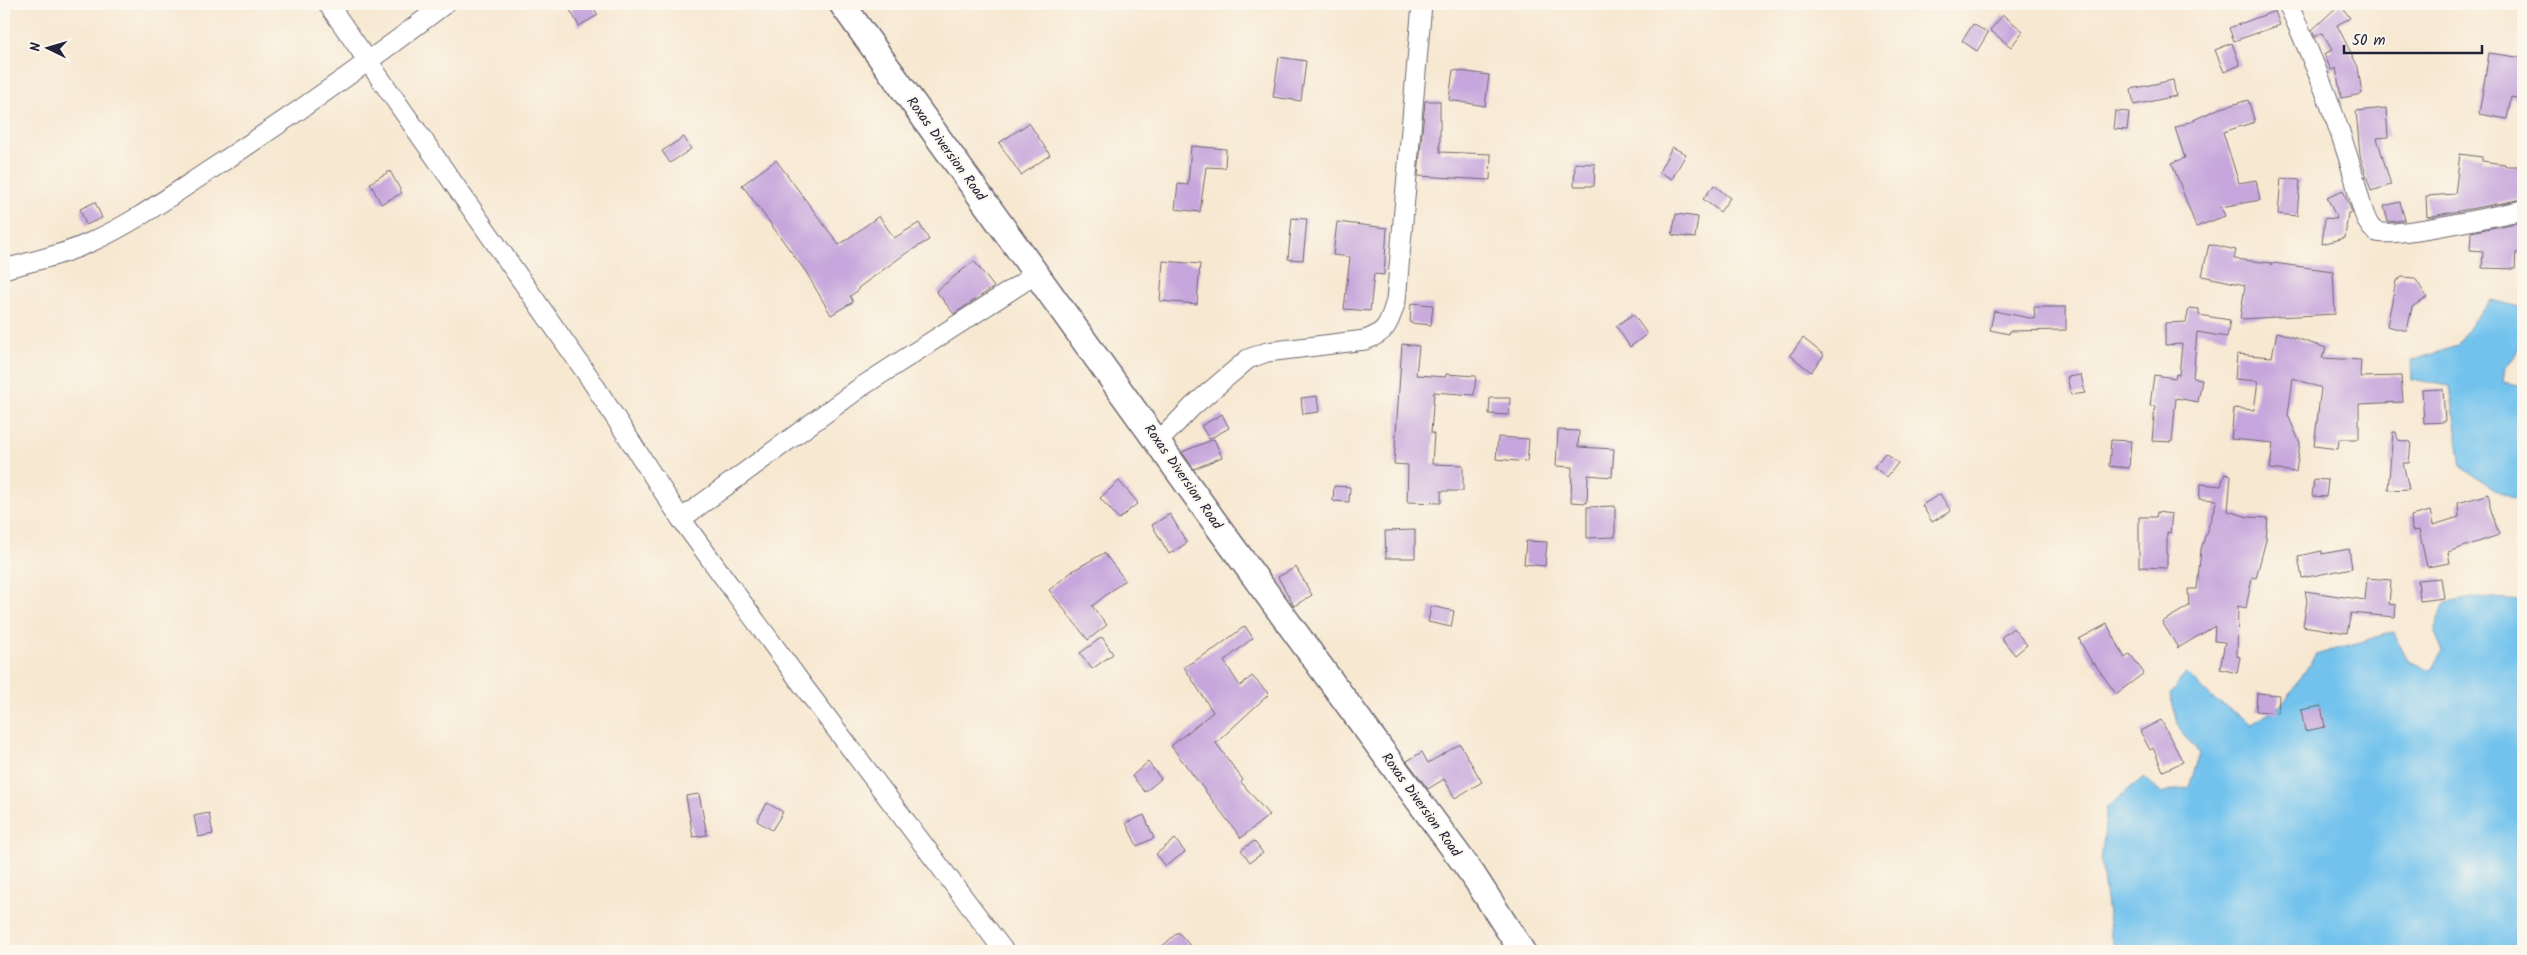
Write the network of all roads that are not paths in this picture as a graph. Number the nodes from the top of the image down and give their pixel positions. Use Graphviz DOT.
graph roads {
  1 [pos="328,4"];
  2 [pos="445,4"];
  3 [pos="842,4"];
  4 [pos="1422,4"];
  5 [pos="2288,4"];
  6 [pos="368,62"];
  7 [pos="2523,210"];
  8 [pos="4,269"];
  9 [pos="1036,274"];
  10 [pos="1158,442"];
  11 [pos="681,519"];
  12 [pos="1004,951"];
  13 [pos="1522,951"];
  1 -- 6 [label="street"];
  2 -- 6 [label="street"];
  3 -- 9 [label="main road, Roxas Diversion Road"];
  4 -- 10 [label="street"];
  5 -- 7 [label="street"];
  6 -- 8 [label="street"];
  6 -- 11 [label="street"];
  9 -- 10 [label="main road, Roxas Diversion Road"];
  9 -- 11 [label="street"];
  10 -- 13 [label="main road, Roxas Diversion Road"];
  11 -- 12 [label="street"];
}
